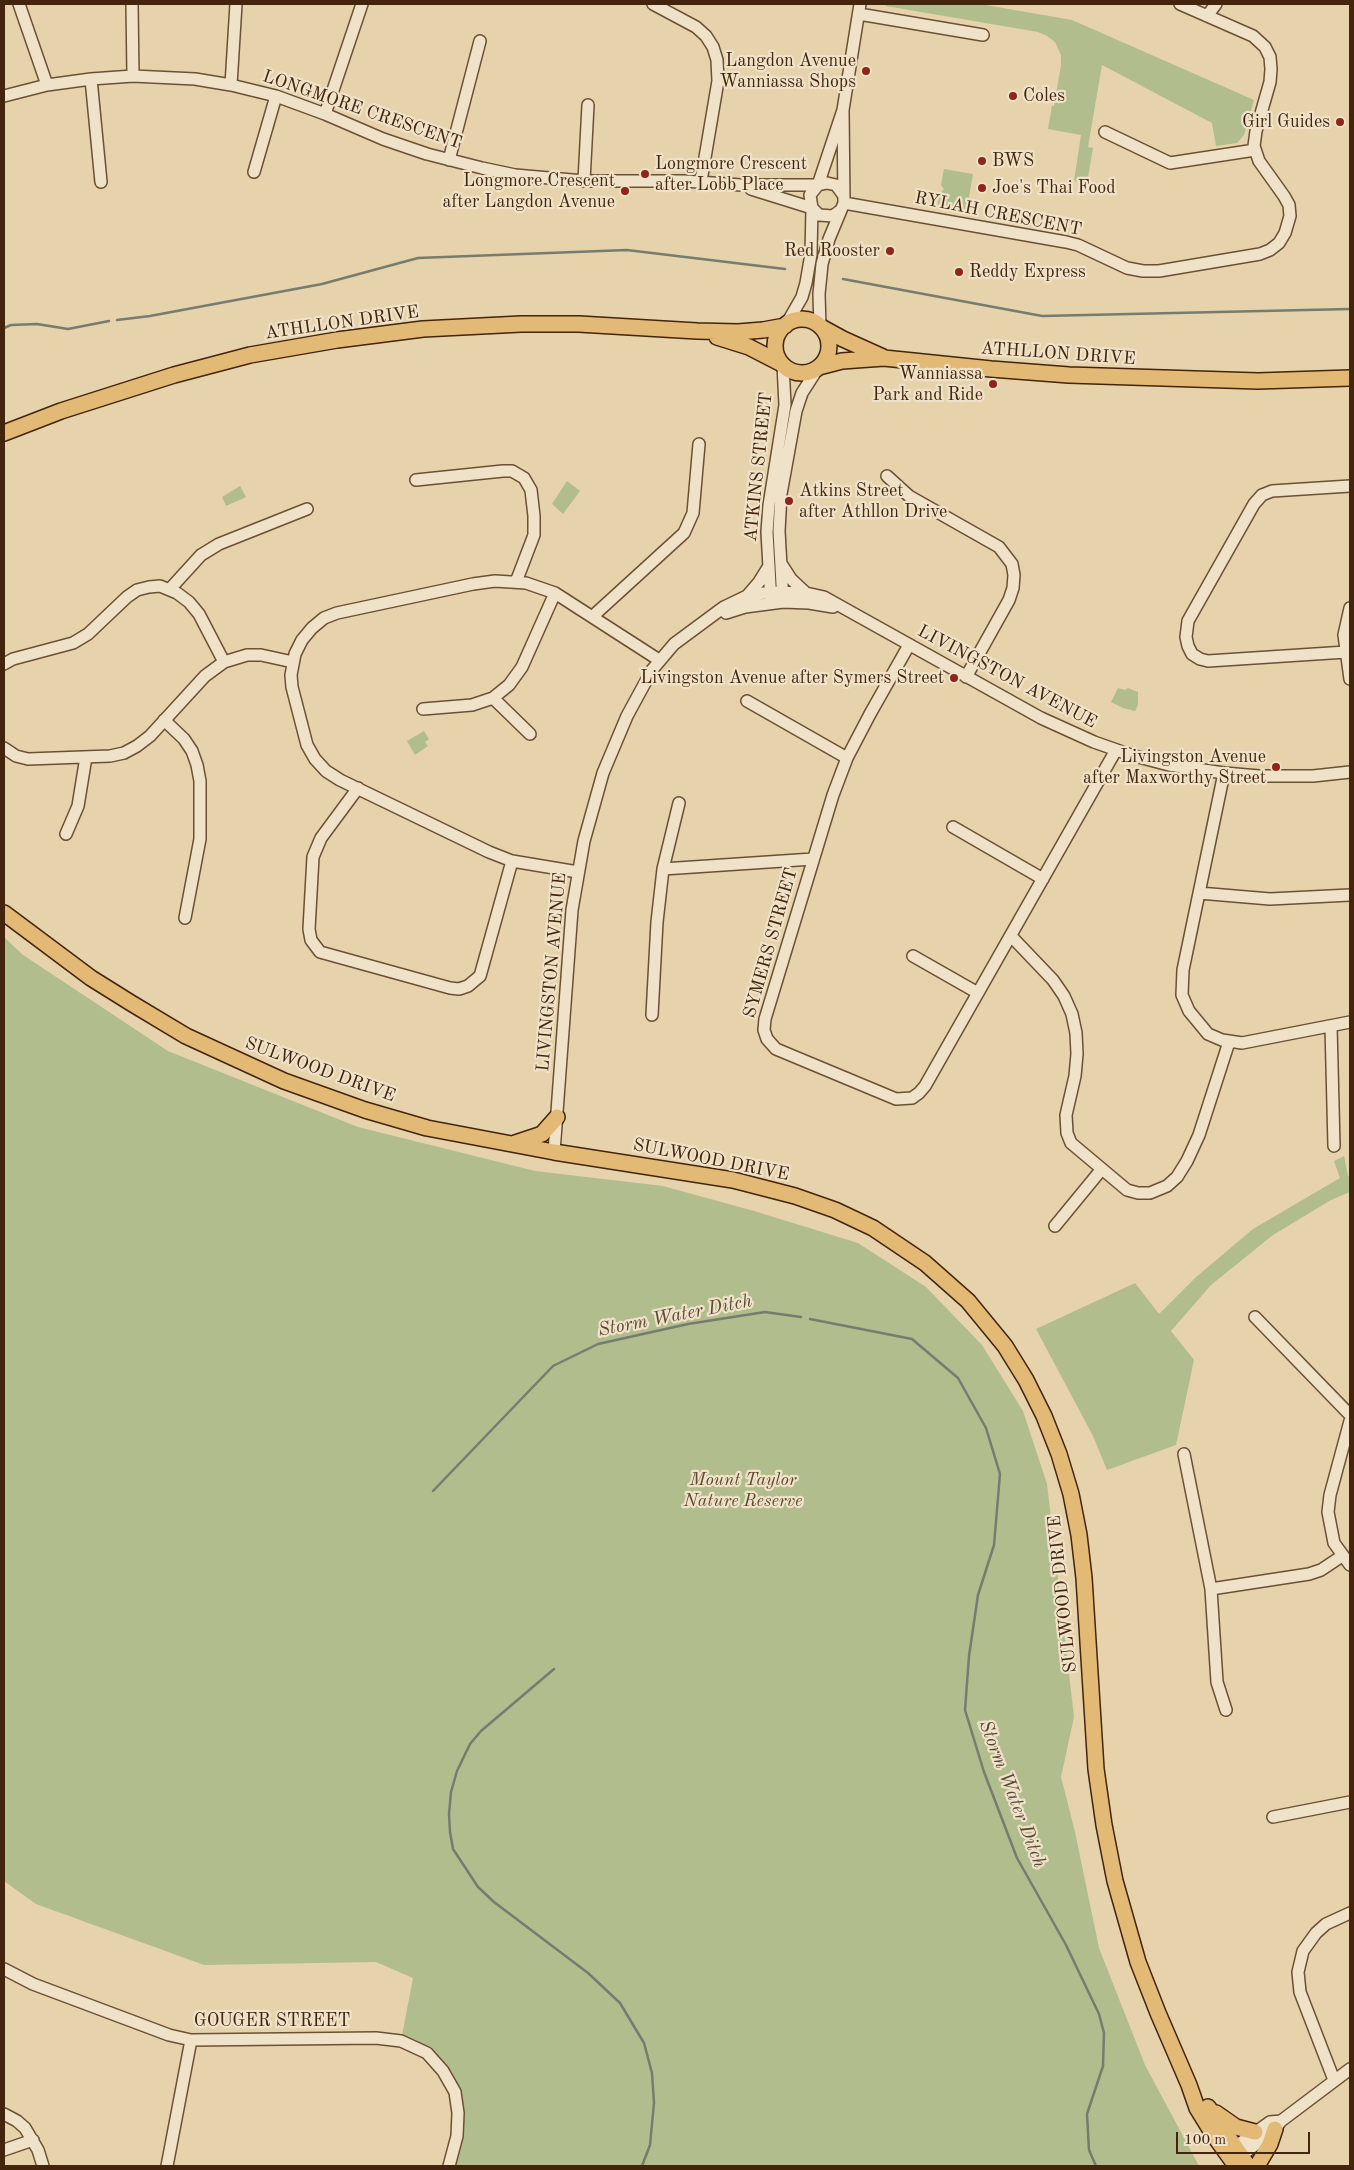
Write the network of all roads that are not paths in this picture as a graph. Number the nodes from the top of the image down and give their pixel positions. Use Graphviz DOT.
graph roads {
  1 [pos="19,4"];
  2 [pos="132,4"];
  3 [pos="236,4"];
  4 [pos="362,4"];
  5 [pos="653,4"];
  6 [pos="1180,4"];
  7 [pos="1216,4"];
  8 [pos="860,9"];
  9 [pos="1207,16"];
  10 [pos="983,35"];
  11 [pos="480,41"];
  12 [pos="133,76"];
  13 [pos="91,79"];
  14 [pos="47,85"];
  15 [pos="232,85"];
  16 [pos="4,96"];
  17 [pos="276,96"];
  18 [pos="588,105"];
  19 [pos="843,110"];
  20 [pos="325,114"];
  21 [pos="1105,132"];
  22 [pos="1255,150"];
  23 [pos="449,160"];
  24 [pos="254,172"];
  25 [pos="584,181"];
  26 [pos="701,181"];
  27 [pos="101,182"];
  28 [pos="741,185"];
  29 [pos="818,185"];
  30 [pos="843,203"];
  31 [pos="812,208"];
  32 [pos="786,325"];
  33 [pos="821,327"];
  34 [pos="697,332"];
  35 [pos="884,358"];
  36 [pos="783,364"];
  37 [pos="818,367"];
  38 [pos="1350,369"];
  39 [pos="1350,378"];
  40 [pos="1230,379"];
  41 [pos="4,433"];
  42 [pos="699,444"];
  43 [pos="887,476"];
  44 [pos="416,480"];
  45 [pos="1350,486"];
  46 [pos="307,509"];
  47 [pos="780,561"];
  48 [pos="769,566"];
  49 [pos="516,582"];
  50 [pos="170,590"];
  51 [pos="555,593"];
  52 [pos="806,593"];
  53 [pos="747,596"];
  54 [pos="776,597"];
  55 [pos="1350,608"];
  56 [pos="593,616"];
  57 [pos="860,617"];
  58 [pos="703,622"];
  59 [pos="909,645"];
  60 [pos="1346,652"];
  61 [pos="659,660"];
  62 [pos="224,662"];
  63 [pos="293,662"];
  64 [pos="4,664"];
  65 [pos="966,676"];
  66 [pos="1350,679"];
  67 [pos="492,698"];
  68 [pos="747,701"];
  69 [pos="423,709"];
  70 [pos="164,720"];
  71 [pos="530,734"];
  72 [pos="4,748"];
  73 [pos="1116,750"];
  74 [pos="86,757"];
  75 [pos="848,758"];
  76 [pos="1350,772"];
  77 [pos="1224,773"];
  78 [pos="358,788"];
  79 [pos="679,803"];
  80 [pos="953,827"];
  81 [pos="66,834"];
  82 [pos="813,859"];
  83 [pos="512,861"];
  84 [pos="663,869"];
  85 [pos="578,872"];
  86 [pos="1043,878"];
  87 [pos="1199,893"];
  88 [pos="1350,895"];
  89 [pos="4,913"];
  90 [pos="185,918"];
  91 [pos="1011,936"];
  92 [pos="913,956"];
  93 [pos="978,993"];
  94 [pos="652,1015"];
  95 [pos="1350,1022"];
  96 [pos="1330,1026"];
  97 [pos="1229,1042"];
  98 [pos="556,1117"];
  99 [pos="511,1144"];
  100 [pos="1334,1146"];
  101 [pos="554,1152"];
  102 [pos="1101,1170"];
  103 [pos="1054,1226"];
  104 [pos="1255,1317"];
  105 [pos="1350,1416"];
  106 [pos="1350,1421"];
  107 [pos="1184,1454"];
  108 [pos="1346,1560"];
  109 [pos="1210,1589"];
  110 [pos="1226,1710"];
  111 [pos="1350,1802"];
  112 [pos="1273,1817"];
  113 [pos="1350,1913"];
  114 [pos="4,1969"];
  115 [pos="191,2040"];
  116 [pos="1350,2069"];
  117 [pos="1334,2080"];
  118 [pos="1189,2085"];
  119 [pos="1204,2102"];
  120 [pos="4,2114"];
  121 [pos="1278,2125"];
  122 [pos="1255,2132"];
  123 [pos="33,2140"];
  124 [pos="4,2150"];
  125 [pos="1236,2158"];
  126 [pos="43,2166"];
  127 [pos="167,2166"];
  128 [pos="449,2166"];
  129 [pos="1257,2166"];
  1 -- 14 [label="street"];
  2 -- 12 [label="street"];
  3 -- 15 [label="street"];
  4 -- 20 [label="street"];
  5 -- 26 [label="street"];
  6 -- 9 [label="street"];
  7 -- 9 [label="street"];
  8 -- 10 [label="street"];
  8 -- 19 [label="street"];
  9 -- 22 [label="street"];
  11 -- 23 [label="street"];
  12 -- 13 [label="street, LONGMORE CRESCENT"];
  12 -- 15 [label="street, LONGMORE CRESCENT"];
  13 -- 14 [label="street, LONGMORE CRESCENT"];
  13 -- 27 [label="street"];
  14 -- 16 [label="street, LONGMORE CRESCENT"];
  15 -- 17 [label="street, LONGMORE CRESCENT"];
  17 -- 20 [label="street, LONGMORE CRESCENT"];
  17 -- 24 [label="street"];
  18 -- 25 [label="street"];
  19 -- 29 [label="street"];
  19 -- 30 [label="street"];
  20 -- 23 [label="street, LONGMORE CRESCENT"];
  21 -- 22 [label="street"];
  22 -- 30 [label="street, RYLAH CRESCENT"];
  23 -- 25 [label="street, LONGMORE CRESCENT"];
  25 -- 26 [label="street, LONGMORE CRESCENT"];
  26 -- 28 [label="street, LONGMORE CRESCENT"];
  28 -- 29 [label="street, LONGMORE CRESCENT"];
  28 -- 31 [label="street, LONGMORE CRESCENT"];
  29 -- 30 [label="street"];
  29 -- 31 [label="street"];
  30 -- 31 [label="street"];
  30 -- 33 [label="street"];
  31 -- 32 [label="street"];
  32 -- 33 [label="main road"];
  32 -- 34 [label="main road, ATHLLON DRIVE"];
  32 -- 36 [label="main road"];
  33 -- 35 [label="main road, ATHLLON DRIVE"];
  33 -- 37 [label="main road"];
  34 -- 36 [label="main road, ATHLLON DRIVE"];
  34 -- 41 [label="main road, ATHLLON DRIVE"];
  35 -- 37 [label="main road, ATHLLON DRIVE"];
  35 -- 40 [label="main road, ATHLLON DRIVE"];
  36 -- 37 [label="main road"];
  36 -- 48 [label="street, ATKINS STREET"];
  37 -- 47 [label="street, ATKINS STREET"];
  38 -- 40 [label="main road, ATHLLON DRIVE"];
  39 -- 40 [label="main road, ATHLLON DRIVE"];
  42 -- 56 [label="street"];
  43 -- 65 [label="street"];
  44 -- 49 [label="street"];
  45 -- 60 [label="street"];
  46 -- 50 [label="street"];
  47 -- 52 [label="street"];
  47 -- 54 [label="street, ATKINS STREET"];
  48 -- 53 [label="street"];
  48 -- 54 [label="street, ATKINS STREET"];
  49 -- 51 [label="street"];
  49 -- 63 [label="street"];
  50 -- 62 [label="street"];
  50 -- 64 [label="street"];
  51 -- 56 [label="street"];
  51 -- 67 [label="street"];
  52 -- 54 [label="street, LIVINGSTON AVENUE"];
  52 -- 57 [label="street, LIVINGSTON AVENUE"];
  53 -- 54 [label="street, LIVINGSTON AVENUE"];
  53 -- 58 [label="street, LIVINGSTON AVENUE"];
  54 -- 57 [label="street, LIVINGSTON AVENUE"];
  54 -- 58 [label="street, LIVINGSTON AVENUE"];
  55 -- 60 [label="street"];
  56 -- 61 [label="street"];
  57 -- 59 [label="street, LIVINGSTON AVENUE"];
  58 -- 61 [label="street, LIVINGSTON AVENUE"];
  59 -- 65 [label="street, LIVINGSTON AVENUE"];
  59 -- 75 [label="street, SYMERS STREET"];
  60 -- 66 [label="street"];
  61 -- 85 [label="street, LIVINGSTON AVENUE"];
  62 -- 63 [label="street"];
  62 -- 70 [label="street"];
  63 -- 78 [label="street"];
  65 -- 73 [label="street, LIVINGSTON AVENUE"];
  67 -- 69 [label="street"];
  67 -- 71 [label="street"];
  68 -- 75 [label="street"];
  70 -- 74 [label="street"];
  70 -- 90 [label="street"];
  72 -- 74 [label="street"];
  73 -- 77 [label="street, LIVINGSTON AVENUE"];
  73 -- 86 [label="street, SYMERS STREET"];
  74 -- 81 [label="street"];
  75 -- 82 [label="street, SYMERS STREET"];
  76 -- 77 [label="street, LIVINGSTON AVENUE"];
  77 -- 87 [label="street"];
  78 -- 83 [label="street"];
  78 -- 83 [label="street"];
  79 -- 84 [label="street"];
  80 -- 86 [label="street"];
  82 -- 84 [label="street"];
  82 -- 93 [label="street, SYMERS STREET"];
  83 -- 85 [label="street"];
  84 -- 94 [label="street"];
  85 -- 98 [label="street, LIVINGSTON AVENUE"];
  86 -- 91 [label="street, SYMERS STREET"];
  87 -- 88 [label="street"];
  87 -- 97 [label="street"];
  89 -- 99 [label="main road, SULWOOD DRIVE"];
  91 -- 93 [label="street, SYMERS STREET"];
  91 -- 102 [label="street"];
  92 -- 93 [label="street"];
  95 -- 96 [label="street"];
  96 -- 97 [label="street"];
  96 -- 100 [label="street"];
  97 -- 102 [label="street"];
  98 -- 99 [label="main road"];
  98 -- 101 [label="street, LIVINGSTON AVENUE"];
  99 -- 101 [label="main road, SULWOOD DRIVE"];
  101 -- 118 [label="main road, SULWOOD DRIVE"];
  102 -- 103 [label="street"];
  104 -- 105 [label="street"];
  106 -- 108 [label="street"];
  107 -- 109 [label="street"];
  108 -- 109 [label="street"];
  109 -- 110 [label="street"];
  111 -- 112 [label="street"];
  113 -- 117 [label="street"];
  114 -- 115 [label="street, GOUGER STREET"];
  115 -- 127 [label="street"];
  115 -- 128 [label="street, GOUGER STREET"];
  116 -- 117 [label="street"];
  117 -- 121 [label="street"];
  118 -- 119 [label="main road, SULWOOD DRIVE"];
  118 -- 125 [label="main road, SULWOOD DRIVE"];
  119 -- 122 [label="main road"];
  119 -- 125 [label="main road, SULWOOD DRIVE"];
  120 -- 123 [label="street"];
  121 -- 122 [label="street"];
  121 -- 125 [label="street"];
  121 -- 129 [label="main road"];
  122 -- 125 [label="street"];
  123 -- 124 [label="street"];
  123 -- 126 [label="street"];
}
